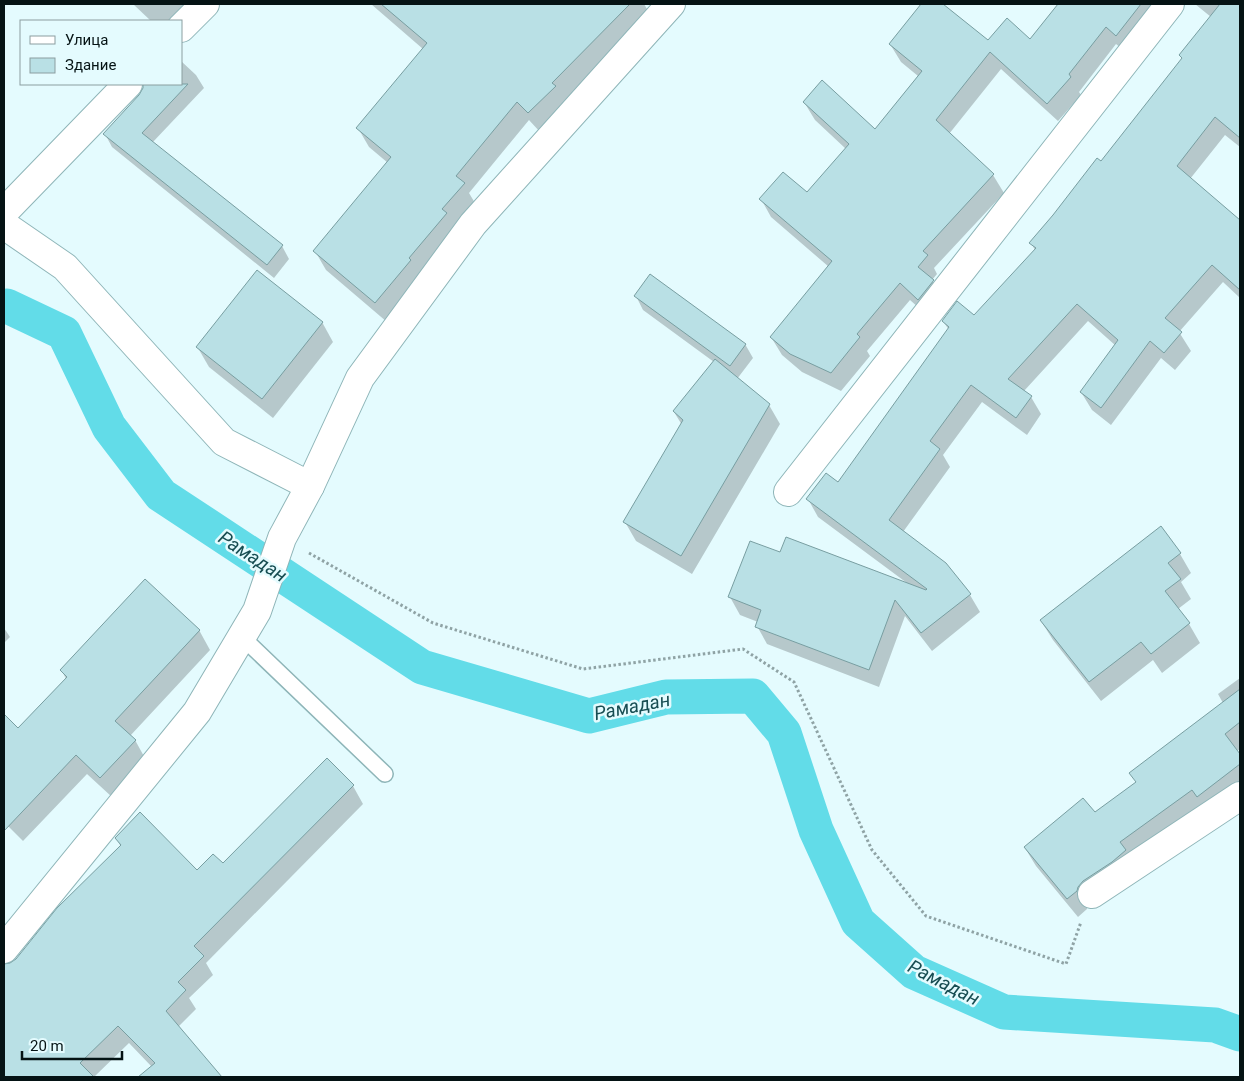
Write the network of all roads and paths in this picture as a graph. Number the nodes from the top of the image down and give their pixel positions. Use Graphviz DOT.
graph roads {
  1 [pos="205,4"];
  2 [pos="671,4"];
  3 [pos="1170,4"];
  4 [pos="182,27"];
  5 [pos="127,85"];
  6 [pos="4,212"];
  7 [pos="4,225"];
  8 [pos="310,486"];
  9 [pos="788,492"];
  10 [pos="282,538"];
  11 [pos="241,636"];
  12 [pos="385,774"];
  13 [pos="1240,796"];
  14 [pos="1092,894"];
  15 [pos="4,949"];
  1 -- 4 [label="street"];
  2 -- 8 [label="street"];
  3 -- 9 [label="street"];
  5 -- 6 [label="street"];
  7 -- 8 [label="street"];
  8 -- 10 [label="street"];
  10 -- 11 [label="street"];
  10 -- 14 [label="path"];
  11 -- 12 [label="lane"];
  11 -- 15 [label="street"];
  13 -- 14 [label="street"];
}
